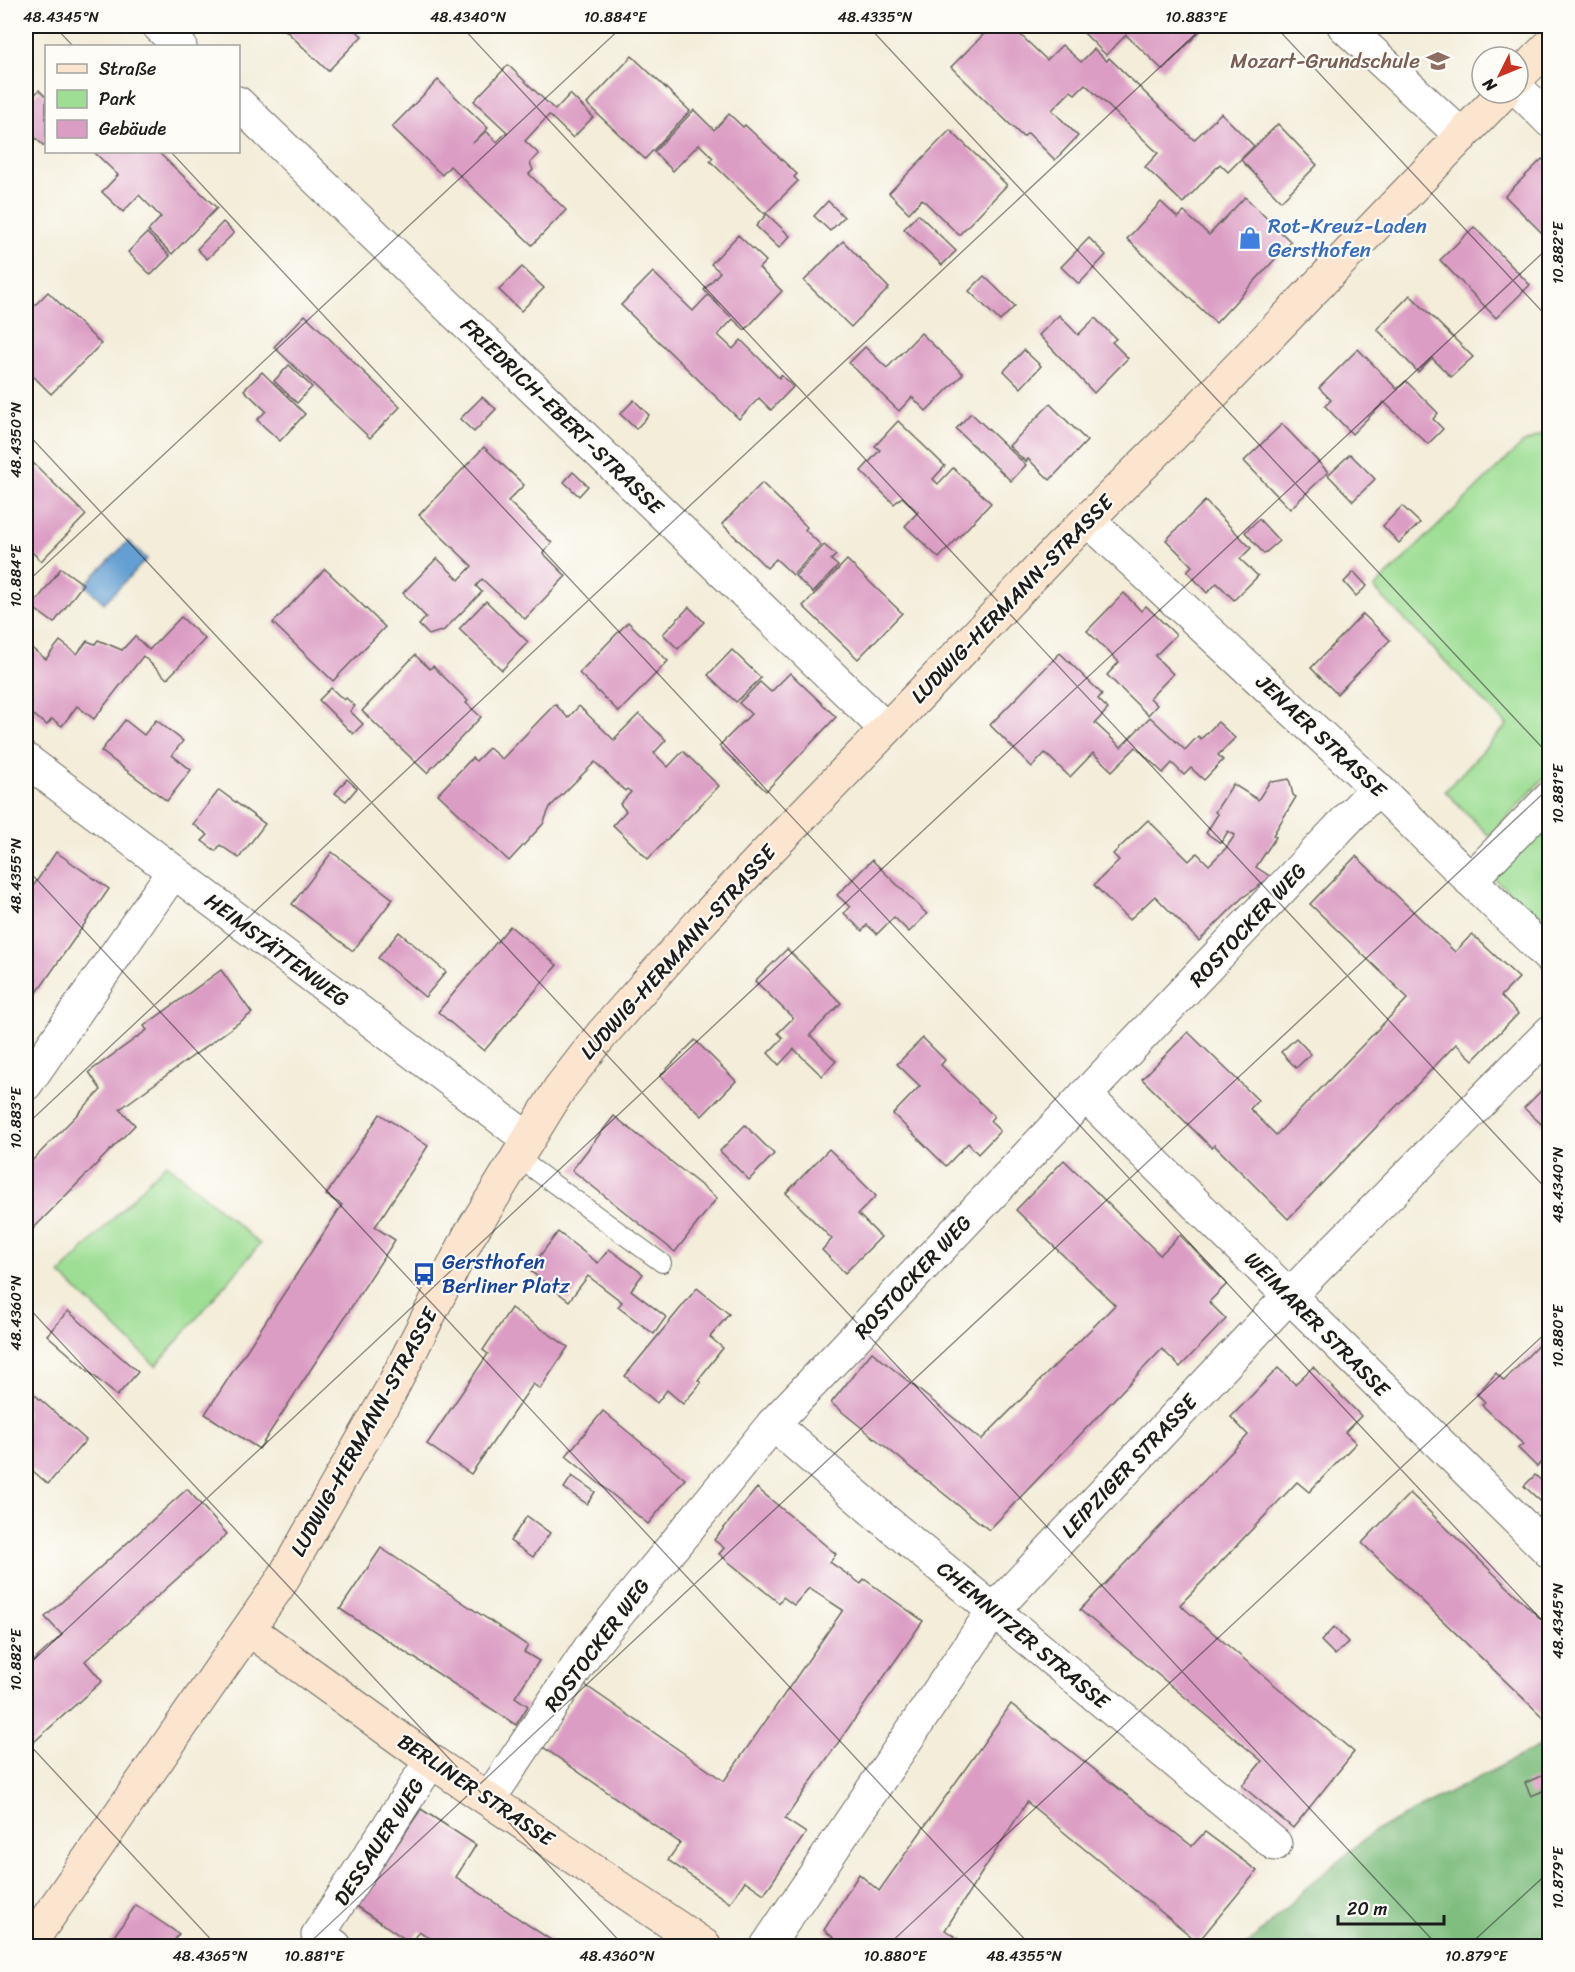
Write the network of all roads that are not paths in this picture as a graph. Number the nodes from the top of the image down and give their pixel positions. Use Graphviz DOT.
graph roads {
  1 [pos="159,26"];
  2 [pos="1344,26"];
  3 [pos="179,45"];
  4 [pos="1550,45"];
  5 [pos="1530,65"];
  6 [pos="1530,101"];
  7 [pos="240,105"];
  8 [pos="1492,105"];
  9 [pos="1550,121"];
  10 [pos="1462,136"];
  11 [pos="1088,520"];
  12 [pos="886,729"];
  13 [pos="26,760"];
  14 [pos="1377,788"];
  15 [pos="1550,798"];
  16 [pos="174,872"];
  17 [pos="1470,880"];
  18 [pos="1550,958"];
  19 [pos="1550,1032"];
  20 [pos="26,1084"];
  21 [pos="1085,1095"];
  22 [pos="523,1148"];
  23 [pos="662,1263"];
  24 [pos="1289,1296"];
  25 [pos="773,1424"];
  26 [pos="1550,1552"];
  27 [pos="993,1611"];
  28 [pos="250,1630"];
  29 [pos="431,1761"];
  30 [pos="489,1799"];
  31 [pos="1275,1844"];
  32 [pos="28,1947"];
  33 [pos="335,1947"];
  34 [pos="705,1947"];
  35 [pos="766,1947"];
  1 -- 3 [label="street"];
  2 -- 10 [label="street"];
  4 -- 5 [label="street"];
  6 -- 9 [label="street"];
  7 -- 12 [label="street, FRIEDRICH-EBERT-STRASSE"];
  8 -- 10 [label="street, LUDWIG-HERMANN-STRASSE"];
  10 -- 11 [label="street, LUDWIG-HERMANN-STRASSE"];
  11 -- 12 [label="street, LUDWIG-HERMANN-STRASSE"];
  11 -- 14 [label="street, JENAER STRASSE"];
  12 -- 22 [label="street, LUDWIG-HERMANN-STRASSE"];
  13 -- 16 [label="street, HEIMSTÄTTENWEG"];
  14 -- 17 [label="street, JENAER STRASSE"];
  14 -- 21 [label="street, ROSTOCKER WEG"];
  15 -- 17 [label="street"];
  16 -- 20 [label="street"];
  16 -- 22 [label="street, HEIMSTÄTTENWEG"];
  17 -- 18 [label="street, JENAER STRASSE"];
  19 -- 24 [label="street, LEIPZIGER STRASSE"];
  21 -- 24 [label="street, WEIMARER STRASSE"];
  21 -- 25 [label="street, ROSTOCKER WEG"];
  22 -- 23 [label="lane"];
  22 -- 28 [label="street, LUDWIG-HERMANN-STRASSE"];
  24 -- 26 [label="street, WEIMARER STRASSE"];
  24 -- 27 [label="street, LEIPZIGER STRASSE"];
  25 -- 27 [label="street, CHEMNITZER STRASSE"];
  25 -- 30 [label="street, ROSTOCKER WEG"];
  27 -- 31 [label="street, CHEMNITZER STRASSE"];
  27 -- 35 [label="street, LEIPZIGER STRASSE"];
  28 -- 29 [label="street, BERLINER STRASSE"];
  28 -- 32 [label="street, LUDWIG-HERMANN-STRASSE"];
  29 -- 30 [label="street, BERLINER STRASSE"];
  29 -- 33 [label="street, DESSAUER WEG"];
  30 -- 34 [label="street, BERLINER STRASSE"];
}
